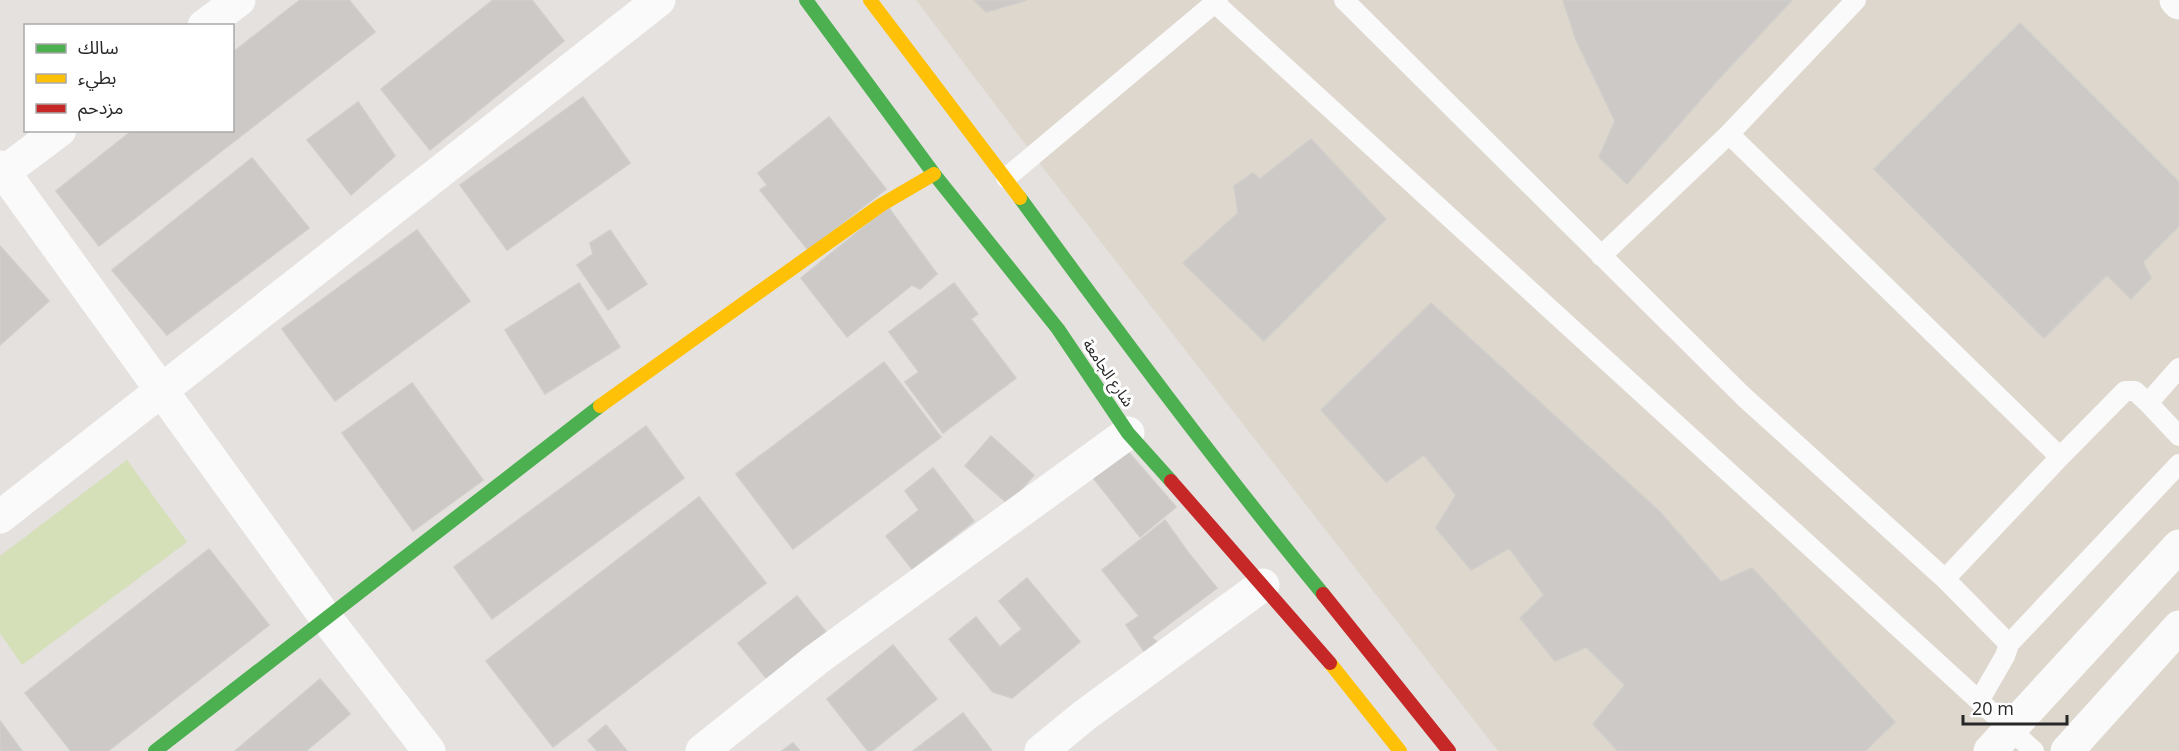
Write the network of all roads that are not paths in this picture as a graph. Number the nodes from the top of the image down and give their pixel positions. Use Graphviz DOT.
graph roads {
  1 [pos="239,0"];
  2 [pos="659,0"];
  3 [pos="806,0"];
  4 [pos="870,0"];
  5 [pos="1344,0"];
  6 [pos="1856,0"];
  7 [pos="1216,2"];
  8 [pos="207,24"];
  9 [pos="57,132"];
  10 [pos="1729,134"];
  11 [pos="2,170"];
  12 [pos="934,174"];
  13 [pos="1006,178"];
  14 [pos="1600,256"];
  15 [pos="2179,368"];
  16 [pos="160,391"];
  17 [pos="2148,403"];
  18 [pos="1128,433"];
  19 [pos="2179,436"];
  20 [pos="2060,457"];
  21 [pos="2179,464"];
  22 [pos="0,517"];
  23 [pos="2179,546"];
  24 [pos="1945,579"];
  25 [pos="1263,585"];
  26 [pos="326,618"];
  27 [pos="2179,627"];
  28 [pos="2009,644"];
  29 [pos="1979,701"];
  30 [pos="2000,740"];
  31 [pos="154,751"];
  32 [pos="429,751"];
  33 [pos="702,751"];
  34 [pos="1041,751"];
  35 [pos="1400,751"];
  36 [pos="1449,751"];
  37 [pos="2034,751"];
  38 [pos="2067,751"];
  1 -- 8 [label="street"];
  2 -- 16 [label="street"];
  3 -- 12 [label="main road, شارع الجامعة"];
  4 -- 13 [label="main road, شارع الجامعة"];
  5 -- 14 [label="lane"];
  6 -- 10 [label="lane"];
  7 -- 13 [label="lane"];
  7 -- 29 [label="lane"];
  9 -- 11 [label="street"];
  10 -- 14 [label="lane"];
  10 -- 20 [label="lane"];
  11 -- 16 [label="street"];
  12 -- 18 [label="main road, شارع الجامعة"];
  12 -- 26 [label="main road"];
  13 -- 36 [label="main road, شارع الجامعة"];
  14 -- 24 [label="lane"];
  15 -- 17 [label="lane"];
  16 -- 22 [label="street"];
  16 -- 26 [label="street"];
  17 -- 19 [label="lane"];
  17 -- 20 [label="lane"];
  18 -- 25 [label="main road, شارع الجامعة"];
  18 -- 33 [label="street"];
  20 -- 24 [label="lane"];
  21 -- 28 [label="lane"];
  23 -- 30 [label="street"];
  24 -- 28 [label="lane"];
  25 -- 34 [label="street"];
  25 -- 35 [label="main road, شارع الجامعة"];
  26 -- 31 [label="main road"];
  26 -- 32 [label="street"];
  27 -- 38 [label="street"];
  28 -- 29 [label="lane"];
  29 -- 30 [label="lane"];
  30 -- 37 [label="lane"];
}
